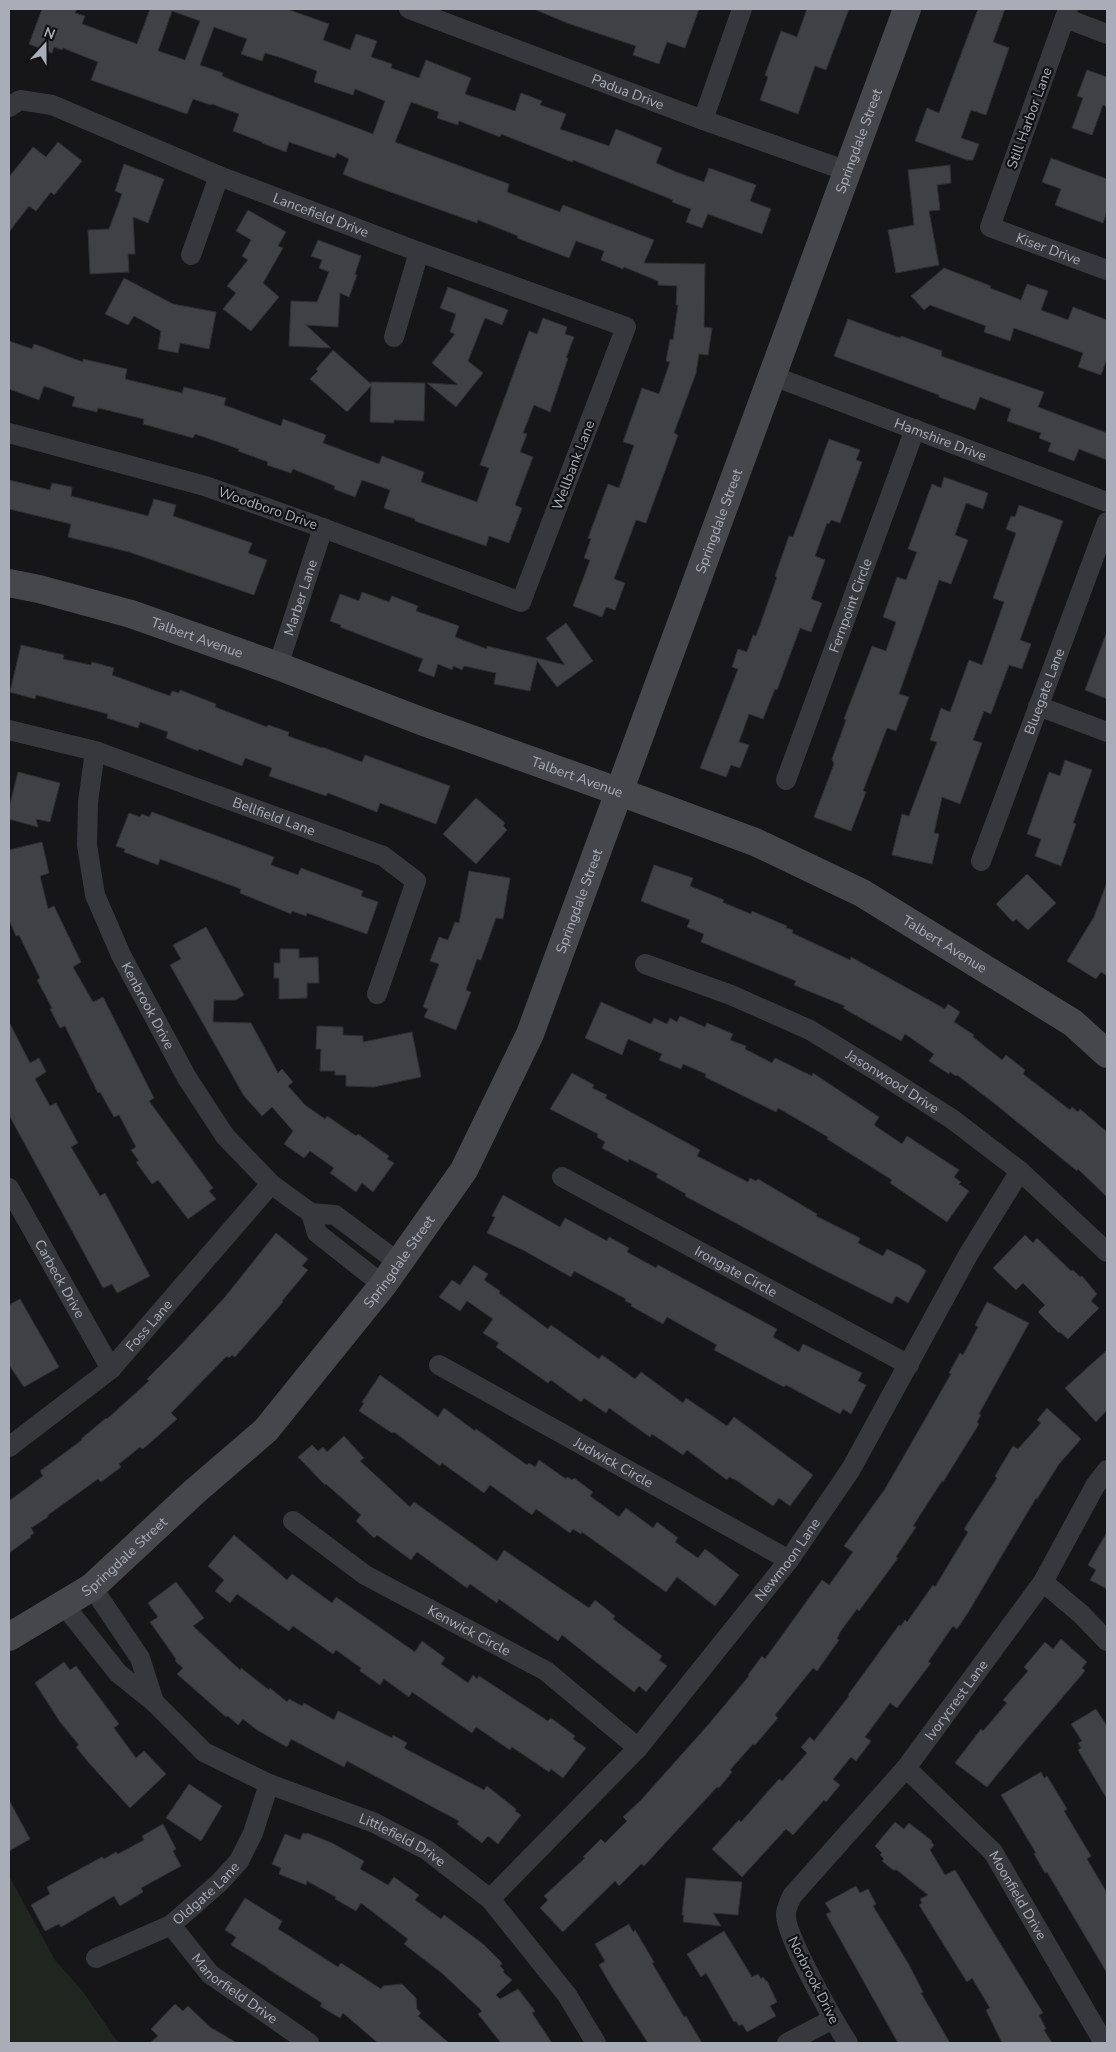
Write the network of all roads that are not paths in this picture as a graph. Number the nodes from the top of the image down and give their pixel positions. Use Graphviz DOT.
graph roads {
  1 [pos="409,9"];
  2 [pos="742,9"];
  3 [pos="907,9"];
  4 [pos="1067,14"];
  5 [pos="1107,34"];
  6 [pos="14,104"];
  7 [pos="703,120"];
  8 [pos="847,171"];
  9 [pos="219,176"];
  10 [pos="990,227"];
  11 [pos="419,252"];
  12 [pos="191,255"];
  13 [pos="1107,270"];
  14 [pos="626,327"];
  15 [pos="394,337"];
  16 [pos="773,376"];
  17 [pos="915,429"];
  18 [pos="9,433"];
  19 [pos="1107,502"];
  20 [pos="1107,522"];
  21 [pos="323,528"];
  22 [pos="9,583"];
  23 [pos="521,602"];
  24 [pos="278,666"];
  25 [pos="1038,706"];
  26 [pos="9,730"];
  27 [pos="1107,732"];
  28 [pos="95,751"];
  29 [pos="786,780"];
  30 [pos="620,792"];
  31 [pos="981,861"];
  32 [pos="645,964"];
  33 [pos="378,994"];
  34 [pos="1107,1054"];
  35 [pos="1020,1171"];
  36 [pos="562,1177"];
  37 [pos="271,1184"];
  38 [pos="9,1188"];
  39 [pos="311,1213"];
  40 [pos="1107,1252"];
  41 [pos="399,1263"];
  42 [pos="383,1285"];
  43 [pos="439,1365"];
  44 [pos="909,1365"];
  45 [pos="111,1369"];
  46 [pos="9,1447"];
  47 [pos="1107,1470"];
  48 [pos="292,1521"];
  49 [pos="789,1560"];
  50 [pos="1043,1582"];
  51 [pos="92,1587"];
  52 [pos="64,1605"];
  53 [pos="9,1637"];
  54 [pos="1107,1641"];
  55 [pos="154,1702"];
  56 [pos="638,1748"];
  57 [pos="906,1768"];
  58 [pos="269,1784"];
  59 [pos="490,1898"];
  60 [pos="786,1914"];
  61 [pos="171,1925"];
  62 [pos="96,1958"];
  63 [pos="833,2019"];
  64 [pos="309,2043"];
  65 [pos="596,2043"];
  66 [pos="787,2043"];
  67 [pos="848,2043"];
  68 [pos="1104,2043"];
  1 -- 7 [label="street, Padua Drive"];
  2 -- 7 [label="street"];
  3 -- 8 [label="street, Springdale Street"];
  4 -- 5 [label="street"];
  4 -- 10 [label="street, Still Harbor Lane"];
  6 -- 9 [label="street, Lancefield Drive"];
  7 -- 8 [label="street, Padua Drive"];
  8 -- 16 [label="street, Springdale Street"];
  9 -- 11 [label="street, Lancefield Drive"];
  9 -- 12 [label="street"];
  10 -- 13 [label="street, Kiser Drive"];
  11 -- 14 [label="street, Lancefield Drive"];
  11 -- 15 [label="street"];
  14 -- 23 [label="street, Wellbank Lane"];
  16 -- 17 [label="street, Hamshire Drive"];
  16 -- 30 [label="street, Springdale Street"];
  17 -- 19 [label="street, Hamshire Drive"];
  17 -- 29 [label="street, Fernpoint Circle"];
  18 -- 21 [label="street, Woodboro Drive"];
  20 -- 25 [label="street, Bluegate Lane"];
  21 -- 23 [label="street, Woodboro Drive"];
  21 -- 24 [label="street, Marber Lane"];
  22 -- 24 [label="street, Talbert Avenue"];
  24 -- 30 [label="street, Talbert Avenue"];
  25 -- 27 [label="street"];
  25 -- 31 [label="street, Bluegate Lane"];
  26 -- 28 [label="street, Bellfield Lane"];
  28 -- 33 [label="street, Bellfield Lane"];
  28 -- 37 [label="street, Kenbrook Drive"];
  30 -- 34 [label="street, Talbert Avenue"];
  30 -- 41 [label="street, Springdale Street"];
  32 -- 35 [label="street, Jasonwood Drive"];
  35 -- 40 [label="street, Jasonwood Drive"];
  35 -- 44 [label="street, Newmoon Lane"];
  36 -- 44 [label="street, Irongate Circle"];
  37 -- 39 [label="street, Kenbrook Drive"];
  37 -- 45 [label="street, Foss Lane"];
  38 -- 45 [label="street, Carbeck Drive"];
  39 -- 41 [label="street, Kenbrook Drive"];
  39 -- 42 [label="street"];
  41 -- 42 [label="street, Springdale Street"];
  42 -- 51 [label="street, Springdale Street"];
  43 -- 49 [label="street, Judwick Circle"];
  44 -- 49 [label="street, Newmoon Lane"];
  45 -- 46 [label="street, Foss Lane"];
  47 -- 50 [label="street, Ivorycrest Lane"];
  48 -- 56 [label="street, Kenwick Circle"];
  49 -- 56 [label="street, Newmoon Lane"];
  50 -- 54 [label="street"];
  50 -- 57 [label="street, Ivorycrest Lane"];
  51 -- 52 [label="street, Springdale Street"];
  51 -- 55 [label="street, Littlefield Drive"];
  52 -- 53 [label="street, Springdale Street"];
  52 -- 55 [label="street, Littlefield Drive"];
  55 -- 58 [label="street, Littlefield Drive"];
  56 -- 59 [label="street, Newmoon Lane"];
  57 -- 60 [label="street, Ivorycrest Lane"];
  57 -- 68 [label="street, Moonfield Drive"];
  58 -- 59 [label="street, Littlefield Drive"];
  58 -- 61 [label="street, Oldgate Lane"];
  59 -- 65 [label="street, Littlefield Drive"];
  60 -- 63 [label="street, Norbrook Drive"];
  61 -- 62 [label="street, Oldgate Lane"];
  61 -- 64 [label="street, Manorfield Drive"];
  63 -- 66 [label="street"];
  63 -- 67 [label="street, Norbrook Drive"];
}
